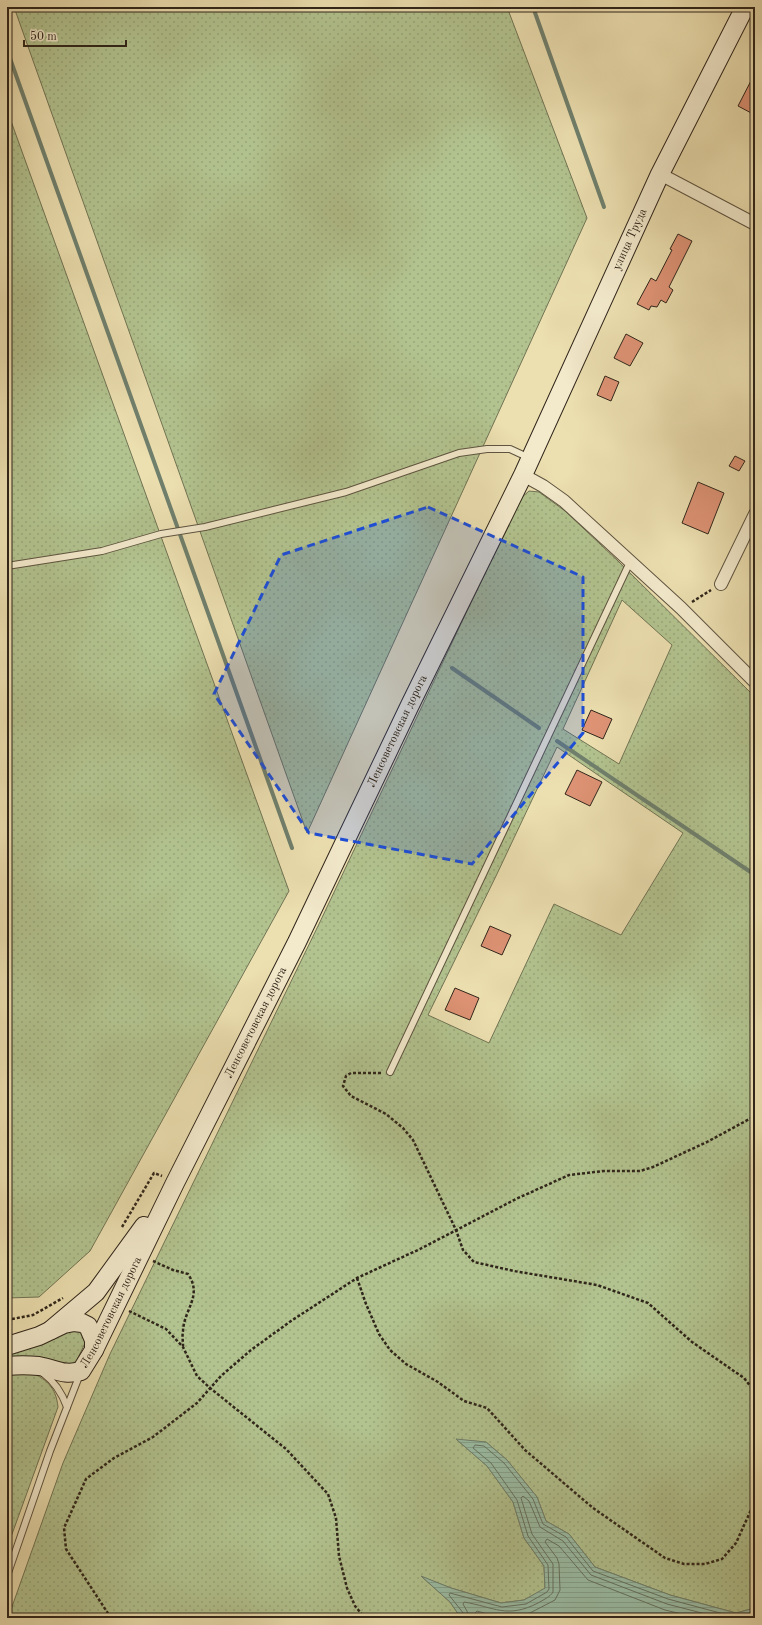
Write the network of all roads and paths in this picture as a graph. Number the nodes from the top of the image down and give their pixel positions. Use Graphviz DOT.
graph roads {
  1 [pos="745,7"];
  2 [pos="660,174"];
  3 [pos="755,224"];
  4 [pos="523,455"];
  5 [pos="523,475"];
  6 [pos="755,514"];
  7 [pos="630,562"];
  8 [pos="7,566"];
  9 [pos="717,587"];
  10 [pos="686,605"];
  11 [pos="755,682"];
  12 [pos="390,1072"];
  13 [pos="755,1116"];
  14 [pos="175,1182"];
  15 [pos="122,1228"];
  16 [pos="456,1230"];
  17 [pos="140,1256"];
  18 [pos="357,1278"];
  19 [pos="66,1296"];
  20 [pos="116,1304"];
  21 [pos="7,1320"];
  22 [pos="51,1330"];
  23 [pos="7,1346"];
  24 [pos="183,1347"];
  25 [pos="94,1350"];
  26 [pos="7,1366"];
  27 [pos="29,1366"];
  28 [pos="81,1371"];
  29 [pos="210,1388"];
  30 [pos="755,1392"];
  31 [pos="67,1407"];
  32 [pos="755,1501"];
  33 [pos="7,1576"];
  34 [pos="111,1618"];
  35 [pos="365,1618"];
  1 -- 2 [label="street, улица Труда"];
  2 -- 3 [label="street"];
  2 -- 5 [label="street, улица Труда"];
  4 -- 8 [label="lane"];
  5 -- 7 [label="street"];
  5 -- 14 [label="street, Ленсоветовская дорога"];
  6 -- 9 [label="street"];
  7 -- 11 [label="street"];
  7 -- 12 [label="lane"];
  9 -- 10 [label="path"];
  12 -- 16 [label="path"];
  13 -- 16 [label="path"];
  14 -- 15 [label="path"];
  14 -- 17 [label="street, Ленсоветовская дорога"];
  14 -- 22 [label="street"];
  16 -- 18 [label="path"];
  16 -- 30 [label="path"];
  17 -- 20 [label="street, Ленсоветовская дорога"];
  17 -- 24 [label="path"];
  18 -- 29 [label="path"];
  18 -- 32 [label="path"];
  19 -- 21 [label="path"];
  20 -- 24 [label="path"];
  20 -- 25 [label="street, Ленсоветовская дорога"];
  22 -- 23 [label="street"];
  22 -- 25 [label="street"];
  24 -- 29 [label="path"];
  25 -- 28 [label="street, Ленсоветовская дорога"];
  26 -- 27 [label="street"];
  27 -- 28 [label="street"];
  27 -- 31 [label="lane"];
  28 -- 31 [label="lane, Ленсоветовская дорога"];
  29 -- 34 [label="path"];
  29 -- 35 [label="path"];
  31 -- 33 [label="lane, Ленсоветовская дорога"];
}
